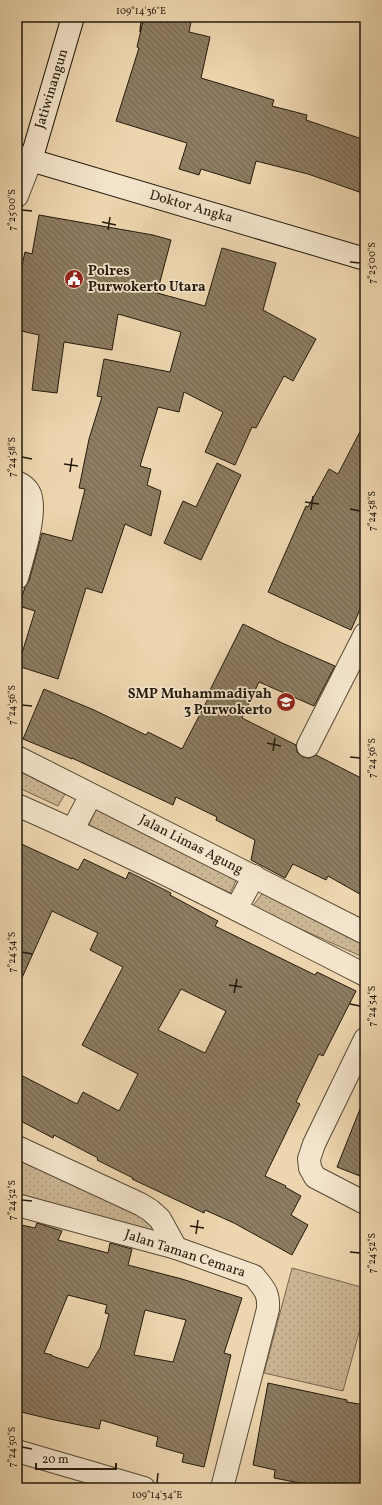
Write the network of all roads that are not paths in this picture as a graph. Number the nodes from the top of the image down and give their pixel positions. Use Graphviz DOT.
graph roads {
  1 [pos="73,17"];
  2 [pos="24,158"];
  3 [pos="17,196"];
  4 [pos="365,259"];
  5 [pos="17,482"];
  6 [pos="17,578"];
  7 [pos="365,634"];
  8 [pos="308,746"];
  9 [pos="17,757"];
  10 [pos="91,795"];
  11 [pos="17,805"];
  12 [pos="73,829"];
  13 [pos="254,876"];
  14 [pos="236,909"];
  15 [pos="365,934"];
  16 [pos="365,974"];
  17 [pos="365,1039"];
  18 [pos="17,1147"];
  19 [pos="365,1203"];
  20 [pos="17,1204"];
  21 [pos="176,1248"];
  22 [pos="17,1451"];
  23 [pos="144,1488"];
  24 [pos="222,1488"];
  1 -- 2 [label="street, Jatiwinangun"];
  2 -- 3 [label="street, Jatiwinangun"];
  2 -- 4 [label="street, Doktor Angka"];
  5 -- 6 [label="street"];
  7 -- 8 [label="street"];
  9 -- 10 [label="street, Jalan Limas Agung"];
  10 -- 12 [label="street"];
  10 -- 13 [label="street, Jalan Limas Agung"];
  11 -- 12 [label="street"];
  12 -- 14 [label="street"];
  13 -- 14 [label="street"];
  13 -- 15 [label="street, Jalan Limas Agung"];
  14 -- 16 [label="street"];
  17 -- 19 [label="street"];
  18 -- 21 [label="street"];
  20 -- 21 [label="street, Jalan Taman Cemara"];
  21 -- 24 [label="street, Jalan Taman Cemara"];
  22 -- 23 [label="street"];
}
